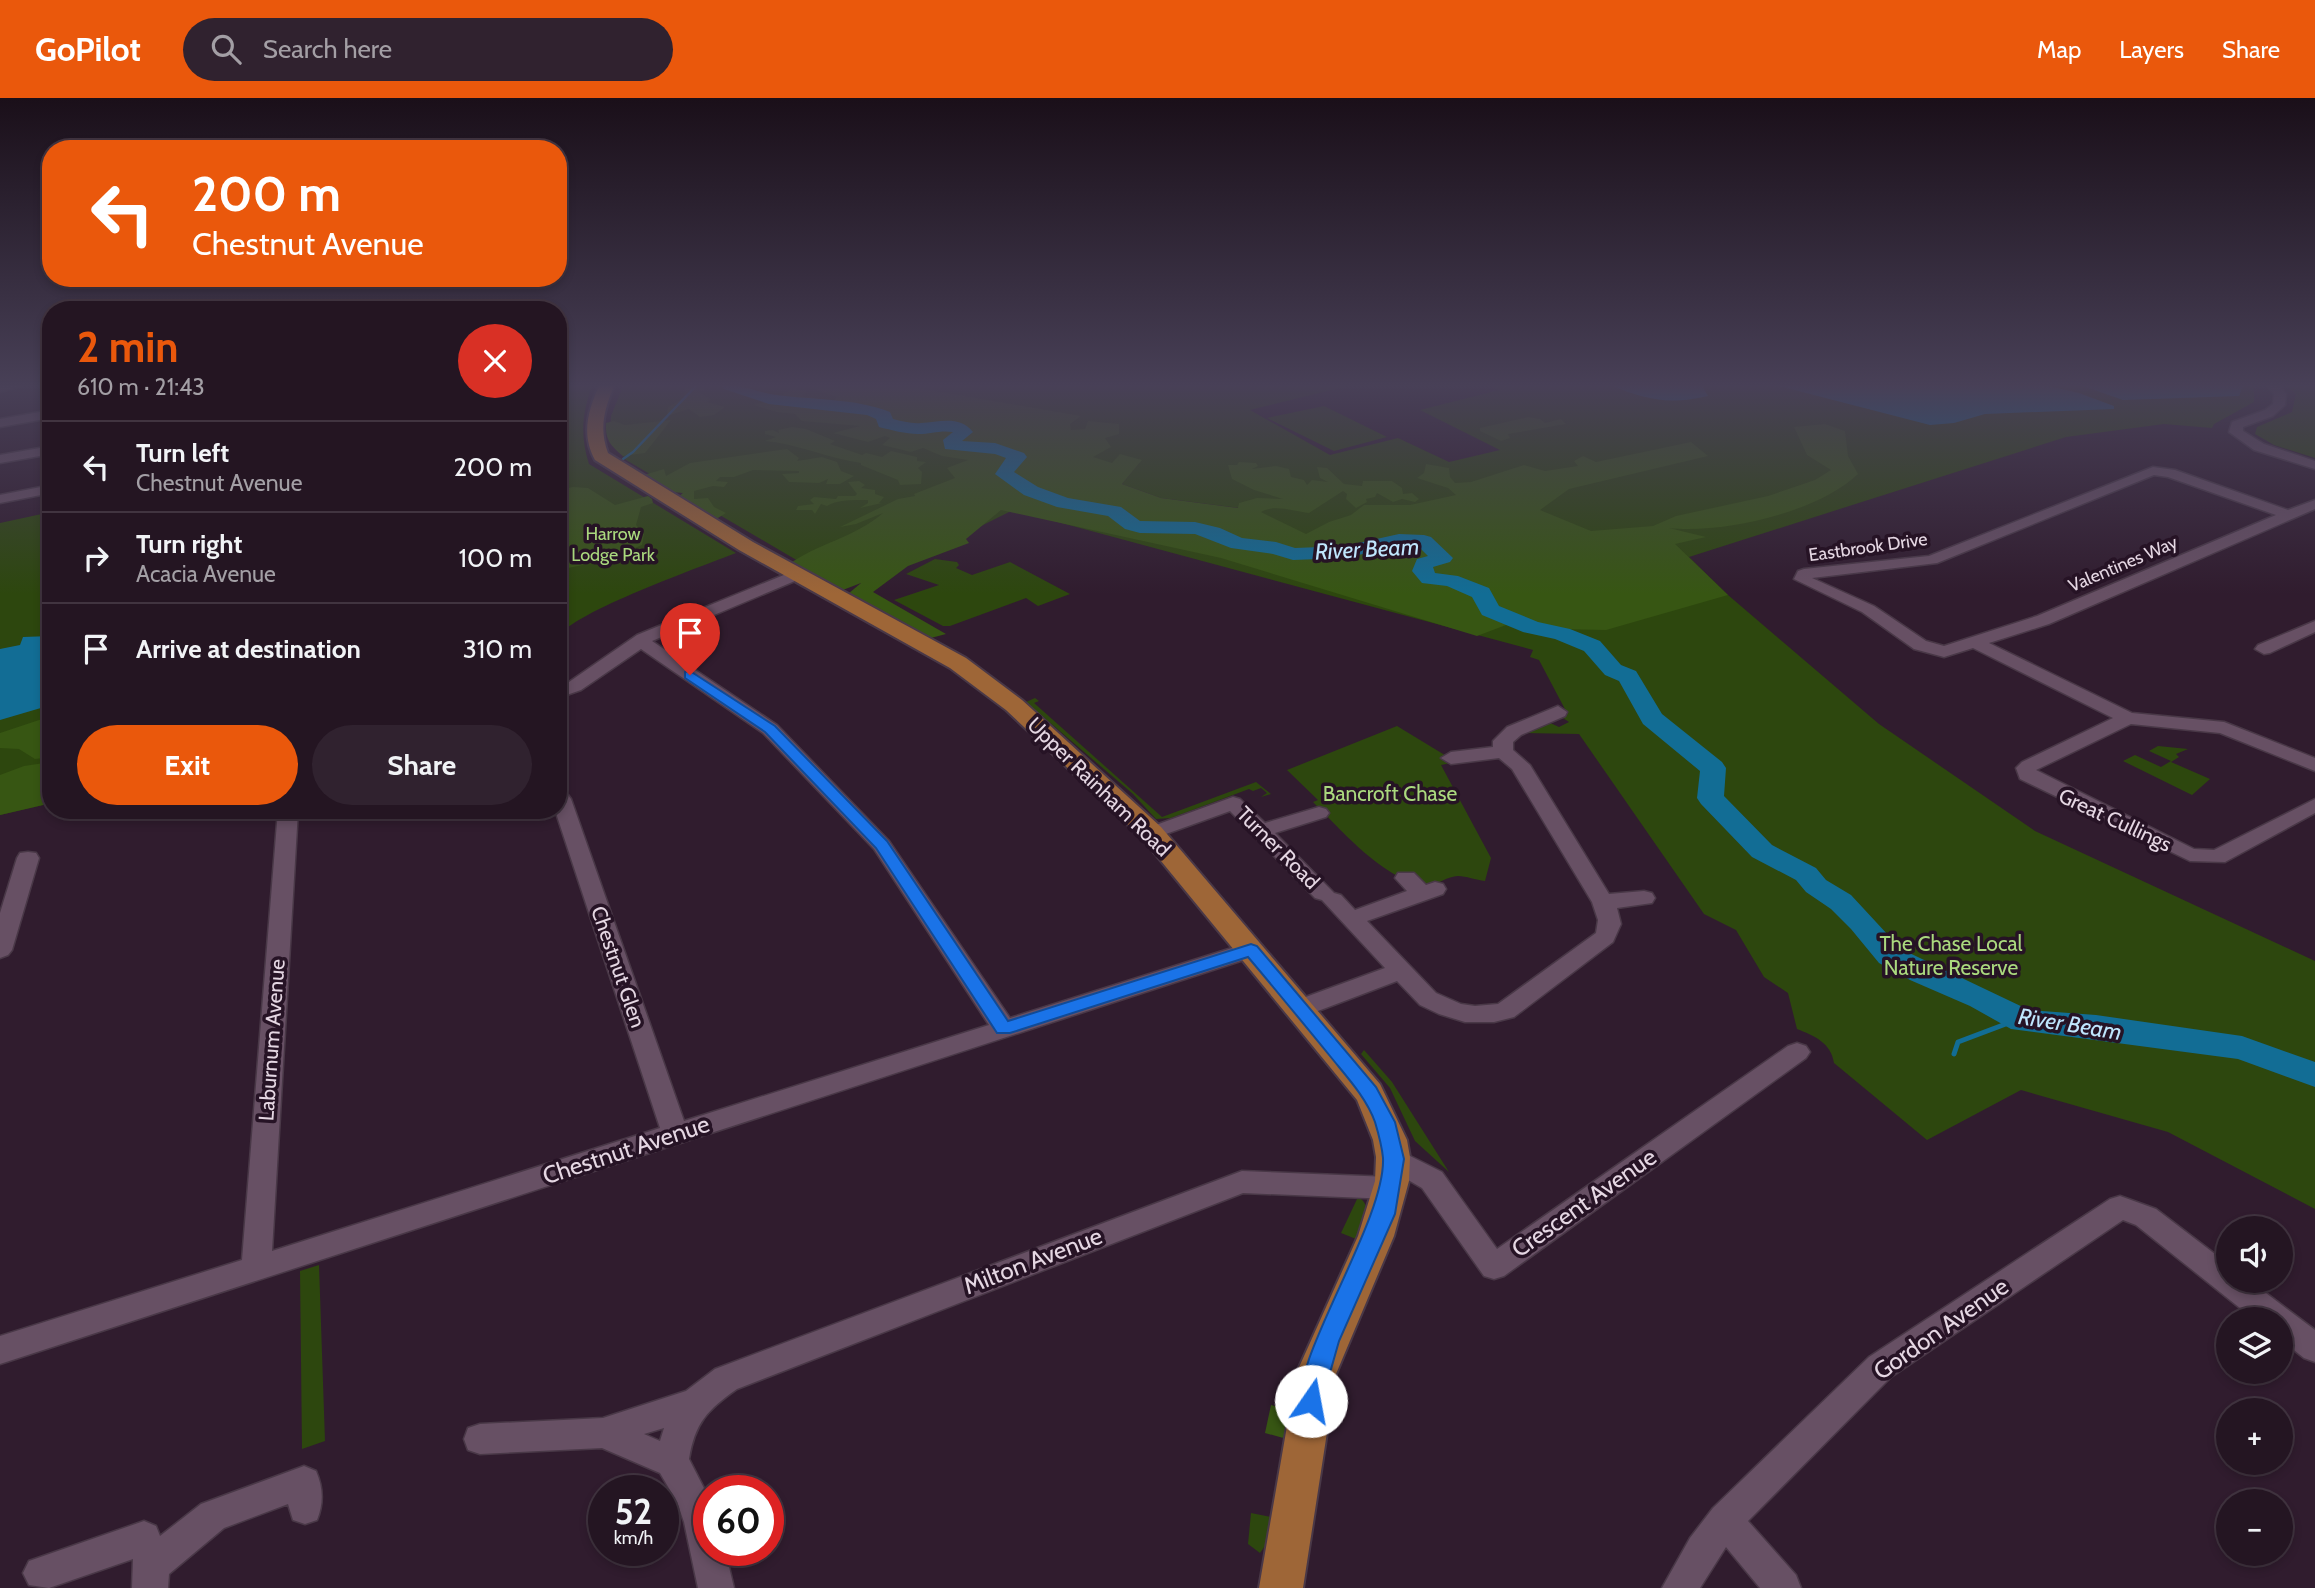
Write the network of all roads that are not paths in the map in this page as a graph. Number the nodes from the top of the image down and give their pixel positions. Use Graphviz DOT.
graph roads {
  1 [pos="20,456"];
  2 [pos="601,456"];
  3 [pos="2286,456"];
  4 [pos="0,459"];
  5 [pos="2315,465"];
  6 [pos="42,491"];
  7 [pos="0,499"];
  8 [pos="2315,504"];
  9 [pos="2288,515"];
  10 [pos="796,575"];
  11 [pos="2315,626"];
  12 [pos="637,642"];
  13 [pos="1975,643"];
  14 [pos="2264,649"];
  15 [pos="1944,652"];
  16 [pos="567,689"];
  17 [pos="1558,712"];
  18 [pos="2129,718"];
  19 [pos="1503,752"];
  20 [pos="1451,758"];
  21 [pos="2315,765"];
  22 [pos="2315,805"];
  23 [pos="1320,813"];
  24 [pos="567,817"];
  25 [pos="287,819"];
  26 [pos="1262,831"];
  27 [pos="1152,834"];
  28 [pos="28,858"];
  29 [pos="1421,887"];
  30 [pos="1644,898"];
  31 [pos="1603,902"];
  32 [pos="1351,919"];
  33 [pos="1,942"];
  34 [pos="1251,950"];
  35 [pos="1400,971"];
  36 [pos="1301,1008"];
  37 [pos="1004,1029"];
  38 [pos="1797,1052"];
  39 [pos="675,1134"];
  40 [pos="1392,1173"];
  41 [pos="256,1270"];
  42 [pos="2216,1272"];
  43 [pos="2244,1293"];
  44 [pos="2262,1307"];
  45 [pos="2293,1331"];
  46 [pos="2315,1348"];
  47 [pos="0,1350"];
  48 [pos="691,1404"];
  49 [pos="603,1433"];
  50 [pos="480,1439"];
  51 [pos="672,1462"];
  52 [pos="305,1508"];
  53 [pos="1725,1520"];
  54 [pos="41,1573"];
  55 [pos="1283,1574"];
  56 [pos="151,1576"];
  57 [pos="716,1588"];
  58 [pos="1263,1588"];
  59 [pos="1679,1588"];
  60 [pos="1783,1588"];
  1 -- 4 [label="street"];
  2 -- 10 [label="main road, Upper Rainham Road"];
  3 -- 5 [label="street"];
  6 -- 7 [label="street"];
  8 -- 9 [label="street, Valentines Way"];
  9 -- 13 [label="street, Valentines Way"];
  9 -- 15 [label="street, Eastbrook Drive"];
  10 -- 12 [label="street"];
  10 -- 27 [label="main road, Upper Rainham Road"];
  11 -- 14 [label="street"];
  12 -- 16 [label="street"];
  12 -- 37 [label="street"];
  13 -- 15 [label="street, Valentines Way"];
  13 -- 18 [label="street"];
  17 -- 19 [label="street"];
  18 -- 21 [label="street"];
  18 -- 22 [label="street, Great Cullings"];
  19 -- 20 [label="street"];
  19 -- 31 [label="street"];
  23 -- 26 [label="street"];
  24 -- 39 [label="street, Chestnut Glen"];
  25 -- 41 [label="street, Laburnum Avenue"];
  26 -- 27 [label="street, Turner Road"];
  26 -- 32 [label="street, Turner Road"];
  27 -- 34 [label="main road, Upper Rainham Road"];
  28 -- 33 [label="street"];
  29 -- 32 [label="street"];
  30 -- 31 [label="street"];
  31 -- 35 [label="street"];
  32 -- 35 [label="street"];
  34 -- 36 [label="main road, Upper Rainham Road"];
  34 -- 37 [label="street, Chestnut Avenue"];
  35 -- 36 [label="street"];
  36 -- 40 [label="main road, Upper Rainham Road"];
  37 -- 39 [label="street, Chestnut Avenue"];
  38 -- 40 [label="street, Crescent Avenue"];
  39 -- 41 [label="street, Chestnut Avenue"];
  40 -- 48 [label="street, Milton Avenue"];
  40 -- 55 [label="main road"];
  41 -- 47 [label="street, Chestnut Avenue"];
  42 -- 53 [label="street, Gordon Avenue"];
  43 -- 44 [label="street"];
  45 -- 46 [label="street"];
  48 -- 49 [label="street, Milton Avenue"];
  48 -- 51 [label="street, Milton Avenue"];
  49 -- 50 [label="street, Milton Avenue"];
  49 -- 51 [label="street, Milton Avenue"];
  51 -- 57 [label="street"];
  52 -- 56 [label="street"];
  53 -- 59 [label="street, Gordon Avenue"];
  53 -- 60 [label="street"];
  54 -- 56 [label="street"];
  55 -- 58 [label="street"];
}
